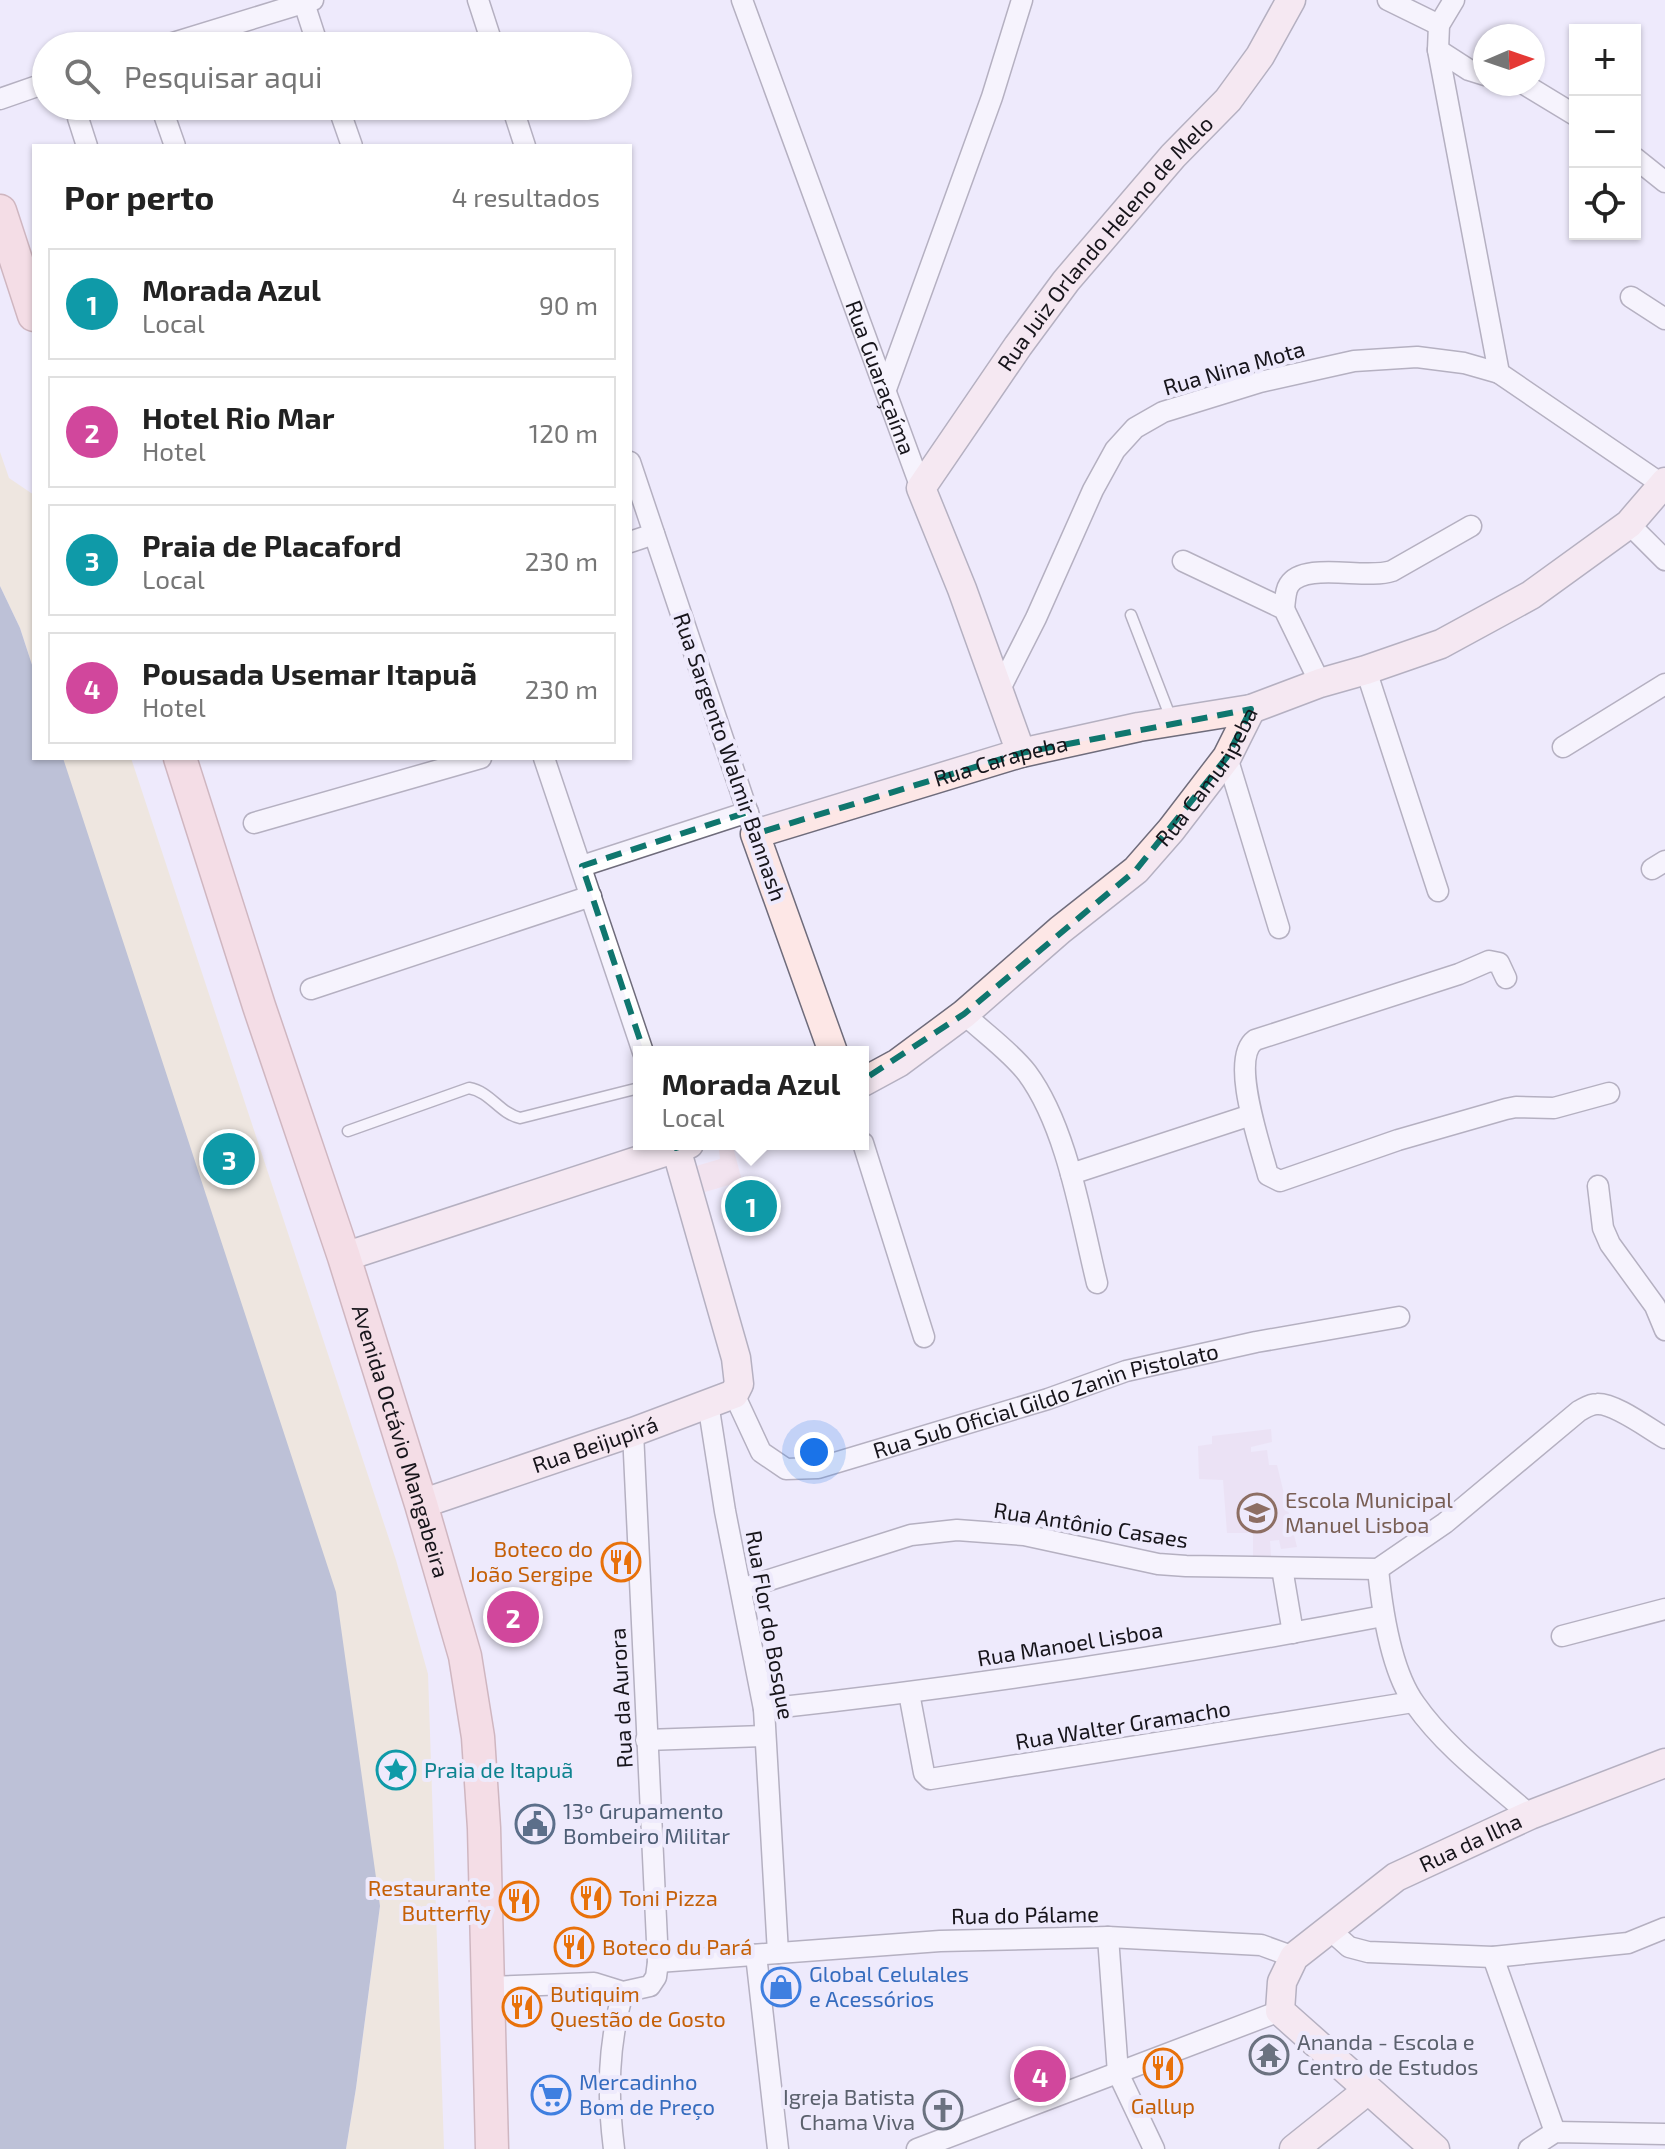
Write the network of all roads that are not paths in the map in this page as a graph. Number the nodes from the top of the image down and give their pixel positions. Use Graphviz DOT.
graph roads {
  1 [pos="478,0"];
  2 [pos="742,0"];
  3 [pos="1022,0"];
  4 [pos="1291,0"];
  5 [pos="1388,0"];
  6 [pos="1454,0"];
  7 [pos="309,2"];
  8 [pos="1439,25"];
  9 [pos="209,32"];
  10 [pos="315,32"];
  11 [pos="488,32"];
  12 [pos="1438,50"];
  13 [pos="1473,71"];
  14 [pos="32,88"];
  15 [pos="1544,96"];
  16 [pos="0,99"];
  17 [pos="1569,111"];
  18 [pos="79,120"];
  19 [pos="166,120"];
  20 [pos="343,120"];
  21 [pos="517,120"];
  22 [pos="86,144"];
  23 [pos="174,144"];
  24 [pos="351,144"];
  25 [pos="524,144"];
  26 [pos="1641,163"];
  27 [pos="1665,182"];
  28 [pos="0,211"];
  29 [pos="1631,297"];
  30 [pos="32,309"];
  31 [pos="1665,319"];
  32 [pos="1499,373"];
  33 [pos="886,389"];
  34 [pos="632,468"];
  35 [pos="1664,483"];
  36 [pos="921,488"];
  37 [pos="1629,524"];
  38 [pos="1471,526"];
  39 [pos="654,534"];
  40 [pos="632,541"];
  41 [pos="1665,560"];
  42 [pos="1183,561"];
  43 [pos="1284,609"];
  44 [pos="1131,615"];
  45 [pos="1366,670"];
  46 [pos="1320,683"];
  47 [pos="1665,684"];
  48 [pos="1000,689"];
  49 [pos="1251,709"];
  50 [pos="1173,722"];
  51 [pos="1563,747"];
  52 [pos="1021,753"];
  53 [pos="1227,757"];
  54 [pos="181,760"];
  55 [pos="474,760"];
  56 [pos="545,760"];
  57 [pos="254,823"];
  58 [pos="752,823"];
  59 [pos="582,866"];
  60 [pos="1438,891"];
  61 [pos="591,896"];
  62 [pos="1279,928"];
  63 [pos="1506,978"];
  64 [pos="311,989"];
  65 [pos="964,1014"];
  66 [pos="641,1046"];
  67 [pos="831,1046"];
  68 [pos="869,1079"];
  69 [pos="633,1090"];
  70 [pos="1609,1093"];
  71 [pos="1251,1115"];
  72 [pos="348,1131"];
  73 [pos="665,1150"];
  74 [pos="681,1150"];
  75 [pos="865,1150"];
  76 [pos="1071,1174"];
  77 [pos="1598,1186"];
  78 [pos="344,1257"];
  79 [pos="1097,1283"];
  80 [pos="1399,1317"];
  81 [pos="1665,1330"];
  82 [pos="924,1337"];
  83 [pos="721,1399"];
  84 [pos="633,1432"];
  85 [pos="1665,1438"];
  86 [pos="421,1504"];
  87 [pos="1282,1568"];
  88 [pos="1378,1569"];
  89 [pos="741,1589"];
  90 [pos="1665,1609"];
  91 [pos="1383,1616"];
  92 [pos="1293,1633"];
  93 [pos="1562,1636"];
  94 [pos="909,1693"];
  95 [pos="1413,1702"];
  96 [pos="764,1709"];
  97 [pos="765,1736"];
  98 [pos="646,1740"];
  99 [pos="1665,1763"];
  100 [pos="1530,1815"];
  101 [pos="1665,1928"];
  102 [pos="1330,1930"];
  103 [pos="1108,1937"];
  104 [pos="778,1953"];
  105 [pos="756,1955"];
  106 [pos="1294,1957"];
  107 [pos="1493,1957"];
  108 [pos="658,1962"];
  109 [pos="487,1987"];
  110 [pos="623,1992"];
  111 [pos="1280,2011"];
  112 [pos="1118,2073"];
  113 [pos="489,2084"];
  114 [pos="1368,2090"];
  115 [pos="1555,2132"];
  116 [pos="1665,2134"];
  117 [pos="492,2149"];
  118 [pos="509,2149"];
  119 [pos="614,2149"];
  120 [pos="778,2149"];
  121 [pos="917,2149"];
  122 [pos="1154,2149"];
  123 [pos="1294,2149"];
  124 [pos="1435,2149"];
  125 [pos="1529,2149"];
  1 -- 11 [label="street"];
  2 -- 33 [label="street, Rua Guaraçaíma"];
  3 -- 33 [label="street"];
  4 -- 36 [label="main road, Rua Juiz Orlando Heleno de Melo"];
  5 -- 8 [label="street"];
  6 -- 8 [label="street"];
  7 -- 9 [label="street"];
  7 -- 10 [label="street"];
  8 -- 12 [label="street"];
  12 -- 13 [label="street"];
  12 -- 32 [label="street"];
  14 -- 16 [label="street"];
  15 -- 17 [label="street"];
  18 -- 22 [label="street"];
  19 -- 23 [label="street"];
  20 -- 24 [label="street"];
  21 -- 25 [label="street"];
  26 -- 27 [label="street"];
  28 -- 30 [label="main road"];
  29 -- 31 [label="street"];
  32 -- 35 [label="street, Rua Nina Mota"];
  32 -- 48 [label="street, Rua Nina Mota"];
  33 -- 36 [label="street, Rua Guaraçaíma"];
  34 -- 39 [label="street, Rua Sargento Walmir Bannash"];
  35 -- 37 [label="main road, Rua Camuripeba"];
  36 -- 48 [label="main road, Rua Guaraçaíma"];
  37 -- 41 [label="street"];
  37 -- 45 [label="main road, Rua Camuripeba"];
  38 -- 43 [label="street"];
  39 -- 40 [label="street"];
  39 -- 58 [label="street, Rua Sargento Walmir Bannash"];
  42 -- 43 [label="street"];
  43 -- 46 [label="street"];
  44 -- 50 [label="lane"];
  45 -- 46 [label="main road, Rua Camuripeba"];
  45 -- 60 [label="street"];
  46 -- 49 [label="main road, Rua Camuripeba"];
  47 -- 51 [label="street"];
  48 -- 52 [label="main road, Rua Guaraçaíma"];
  49 -- 50 [label="main road, Rua Carapeba"];
  49 -- 53 [label="main road, Rua Camuripeba"];
  50 -- 52 [label="main road, Rua Carapeba"];
  52 -- 58 [label="main road, Rua Carapeba"];
  53 -- 62 [label="street"];
  53 -- 65 [label="main road, Rua Camuripeba"];
  54 -- 78 [label="main road, Avenida Octávio Mangabeira"];
  55 -- 57 [label="street"];
  56 -- 59 [label="street"];
  58 -- 59 [label="street, Rua Carapeba"];
  58 -- 67 [label="main road, Rua Sargento Walmir Bannash"];
  59 -- 61 [label="street"];
  61 -- 64 [label="street"];
  61 -- 66 [label="street"];
  63 -- 71 [label="street"];
  65 -- 68 [label="main road, Rua Camuripeba"];
  65 -- 76 [label="street"];
  69 -- 72 [label="lane"];
  70 -- 71 [label="street"];
  71 -- 76 [label="street"];
  73 -- 78 [label="main road"];
  74 -- 83 [label="main road"];
  75 -- 82 [label="street"];
  76 -- 79 [label="street"];
  77 -- 81 [label="street"];
  78 -- 86 [label="main road, Avenida Octávio Mangabeira"];
  80 -- 83 [label="street, Rua Sub Oficial Gildo Zanin Pistolato"];
  83 -- 84 [label="main road, Rua Beijupirá"];
  83 -- 89 [label="street, Rua Flor do Bosque"];
  84 -- 86 [label="main road, Rua Beijupirá"];
  84 -- 98 [label="street, Rua da Aurora"];
  85 -- 88 [label="street"];
  86 -- 109 [label="main road, Avenida Octávio Mangabeira"];
  87 -- 88 [label="street, Rua Antônio Casaes"];
  87 -- 89 [label="street, Rua Antônio Casaes"];
  87 -- 92 [label="street"];
  88 -- 91 [label="street"];
  89 -- 96 [label="street, Rua Flor do Bosque"];
  90 -- 93 [label="street"];
  91 -- 92 [label="street, Rua Manoel Lisboa"];
  91 -- 95 [label="street"];
  92 -- 94 [label="street, Rua Manoel Lisboa"];
  94 -- 95 [label="street, Rua Walter Gramacho"];
  94 -- 96 [label="street, Rua Manoel Lisboa"];
  95 -- 100 [label="street"];
  96 -- 97 [label="street, Rua Flor do Bosque"];
  97 -- 98 [label="street"];
  97 -- 104 [label="street, Rua Flor do Bosque"];
  98 -- 108 [label="street, Rua da Aurora"];
  99 -- 100 [label="main road, Rua da Ilha"];
  100 -- 102 [label="main road, Rua da Ilha"];
  101 -- 107 [label="street"];
  102 -- 106 [label="main road, Rua da Ilha"];
  102 -- 107 [label="street"];
  103 -- 104 [label="street, Rua do Pálame"];
  103 -- 106 [label="street, Rua do Pálame"];
  103 -- 112 [label="street"];
  104 -- 105 [label="street, Rua do Pálame"];
  105 -- 108 [label="street, Rua do Pálame"];
  105 -- 120 [label="street"];
  106 -- 111 [label="main road"];
  107 -- 115 [label="street"];
  108 -- 110 [label="street"];
  109 -- 110 [label="street"];
  109 -- 113 [label="main road, Avenida Octávio Mangabeira"];
  110 -- 119 [label="street"];
  111 -- 112 [label="street"];
  111 -- 114 [label="main road"];
  112 -- 121 [label="street"];
  112 -- 122 [label="street"];
  113 -- 117 [label="main road, Avenida Octávio Mangabeira"];
  113 -- 118 [label="main road"];
  114 -- 123 [label="main road"];
  114 -- 124 [label="main road"];
  115 -- 116 [label="street"];
  115 -- 125 [label="street"];
}
